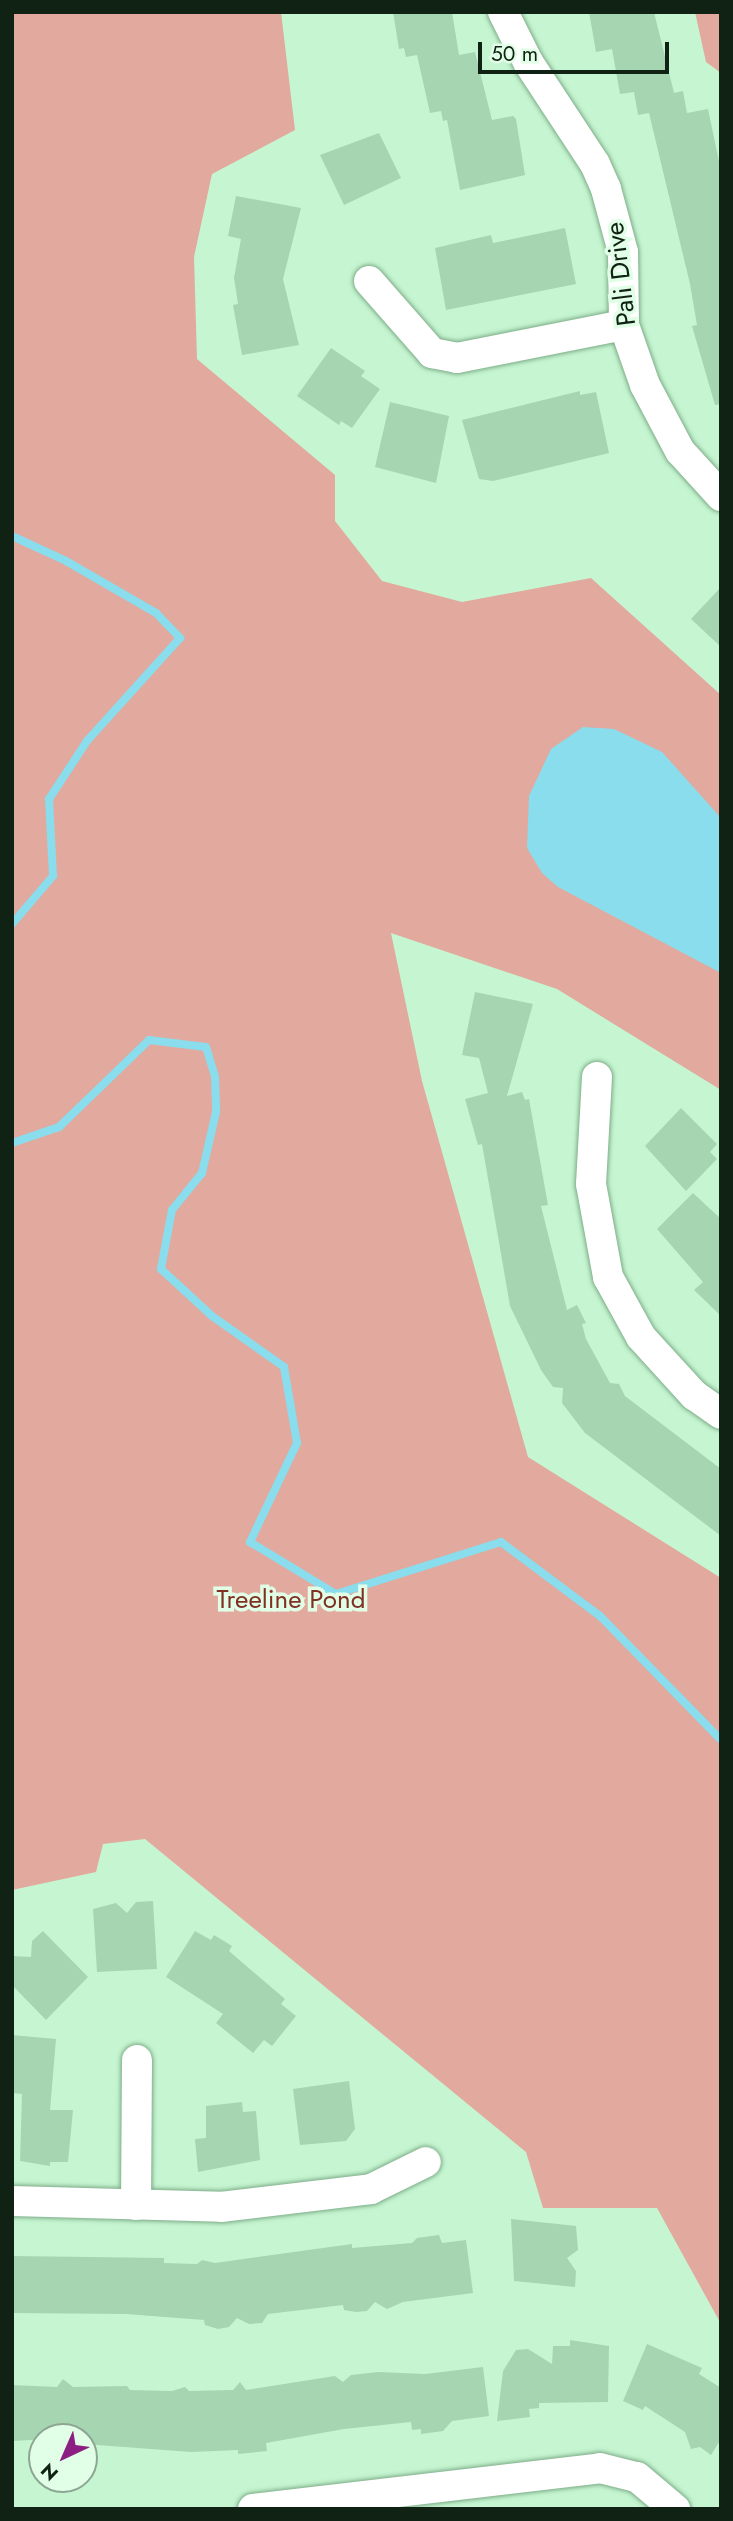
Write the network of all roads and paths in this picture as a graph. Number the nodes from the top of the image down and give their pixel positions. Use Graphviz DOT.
graph roads {
  1 [pos="503,12"];
  2 [pos="369,281"];
  3 [pos="624,326"];
  4 [pos="721,496"];
  5 [pos="597,1077"];
  6 [pos="721,1414"];
  7 [pos="137,2060"];
  8 [pos="426,2162"];
  9 [pos="12,2201"];
  10 [pos="136,2205"];
  11 [pos="253,2509"];
  12 [pos="675,2509"];
  1 -- 3 [label="street, Pali Drive"];
  2 -- 3 [label="street"];
  3 -- 4 [label="street, Pali Drive"];
  5 -- 6 [label="street"];
  7 -- 10 [label="street"];
  8 -- 10 [label="street"];
  9 -- 10 [label="street"];
  11 -- 12 [label="street"];
}
